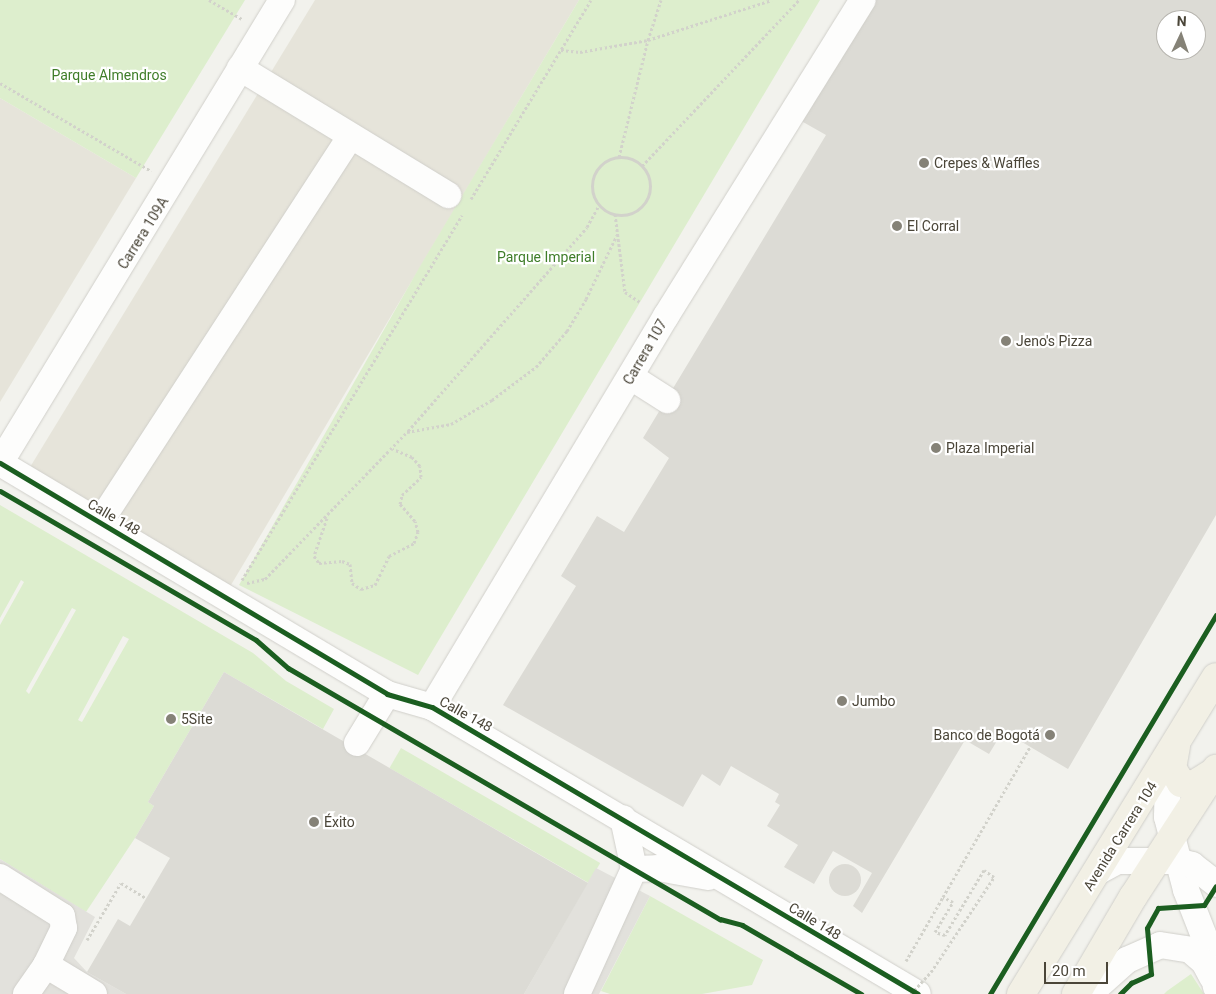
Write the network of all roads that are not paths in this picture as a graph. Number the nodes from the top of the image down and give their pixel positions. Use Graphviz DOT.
graph roads {
  1 [pos="282,0"];
  2 [pos="863,0"];
  3 [pos="240,68"];
  4 [pos="351,136"];
  5 [pos="448,195"];
  6 [pos="631,377"];
  7 [pos="667,400"];
  8 [pos="0,463"];
  9 [pos="100,522"];
  10 [pos="1216,677"];
  11 [pos="387,694"];
  12 [pos="432,707"];
  13 [pos="357,743"];
  14 [pos="1176,746"];
  15 [pos="1215,770"];
  16 [pos="623,818"];
  17 [pos="1169,853"];
  18 [pos="634,869"];
  19 [pos="1099,871"];
  20 [pos="0,877"];
  21 [pos="725,881"];
  22 [pos="1216,884"];
  23 [pos="46,964"];
  24 [pos="1216,985"];
  25 [pos="903,988"];
  26 [pos="26,994"];
  27 [pos="94,994"];
  28 [pos="578,994"];
  29 [pos="918,994"];
  30 [pos="1021,994"];
  31 [pos="1076,994"];
  32 [pos="1089,994"];
  1 -- 3 [label="street, Carrera 109A"];
  2 -- 6 [label="street, Carrera 107"];
  3 -- 4 [label="street"];
  3 -- 8 [label="street, Carrera 109A"];
  4 -- 5 [label="street"];
  4 -- 9 [label="street"];
  6 -- 7 [label="street"];
  6 -- 12 [label="street, Carrera 107"];
  8 -- 9 [label="street, Calle 148"];
  9 -- 11 [label="street, Calle 148"];
  10 -- 14 [label="main road, Avenida Carrera 104"];
  11 -- 12 [label="street, Calle 148"];
  11 -- 13 [label="street"];
  12 -- 16 [label="street, Calle 148"];
  14 -- 15 [label="main road"];
  14 -- 17 [label="street"];
  14 -- 19 [label="main road, Avenida Carrera 104"];
  15 -- 17 [label="main road"];
  16 -- 18 [label="street"];
  16 -- 21 [label="street, Calle 148"];
  17 -- 19 [label="street"];
  17 -- 22 [label="street"];
  17 -- 24 [label="street"];
  17 -- 31 [label="main road"];
  18 -- 21 [label="street"];
  18 -- 28 [label="street"];
  19 -- 30 [label="main road, Avenida Carrera 104"];
  20 -- 23 [label="street"];
  21 -- 25 [label="street, Calle 148"];
  23 -- 26 [label="street"];
  23 -- 27 [label="street"];
  24 -- 32 [label="street"];
  25 -- 29 [label="street, Calle 148"];
}
